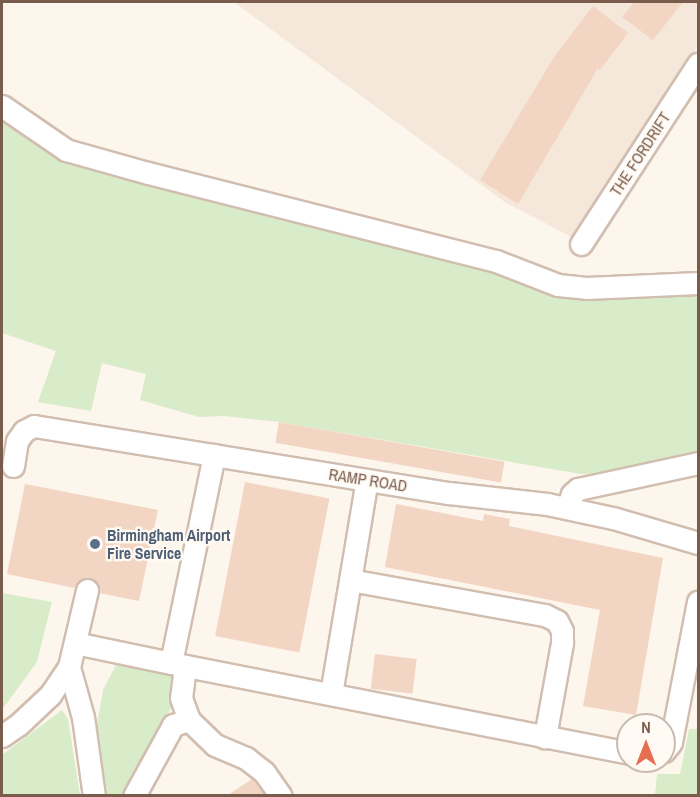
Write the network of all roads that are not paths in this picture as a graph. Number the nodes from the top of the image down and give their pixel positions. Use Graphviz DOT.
graph roads {
  1 [pos="699,64"];
  2 [pos="2,106"];
  3 [pos="581,244"];
  4 [pos="699,283"];
  5 [pos="214,455"];
  6 [pos="699,462"];
  7 [pos="13,466"];
  8 [pos="367,480"];
  9 [pos="567,508"];
  10 [pos="699,543"];
  11 [pos="350,580"];
  12 [pos="87,590"];
  13 [pos="699,602"];
  14 [pos="75,643"];
  15 [pos="178,664"];
  16 [pos="69,668"];
  17 [pos="331,694"];
  18 [pos="676,717"];
  19 [pos="189,720"];
  20 [pos="2,736"];
  21 [pos="545,737"];
  22 [pos="616,751"];
  23 [pos="94,795"];
  24 [pos="134,795"];
  25 [pos="281,795"];
  1 -- 3 [label="street, THE FORDRIFT"];
  2 -- 4 [label="street"];
  5 -- 7 [label="street, RAMP ROAD"];
  5 -- 8 [label="street, RAMP ROAD"];
  5 -- 15 [label="street"];
  6 -- 9 [label="street"];
  8 -- 9 [label="street, RAMP ROAD"];
  8 -- 11 [label="street"];
  9 -- 10 [label="street, RAMP ROAD"];
  11 -- 17 [label="street"];
  11 -- 21 [label="street"];
  12 -- 14 [label="street"];
  13 -- 18 [label="street"];
  14 -- 15 [label="street"];
  14 -- 16 [label="street"];
  15 -- 17 [label="street"];
  15 -- 19 [label="street"];
  16 -- 20 [label="street"];
  16 -- 23 [label="street"];
  17 -- 21 [label="street"];
  19 -- 24 [label="street"];
  19 -- 25 [label="street"];
  21 -- 22 [label="street"];
}
